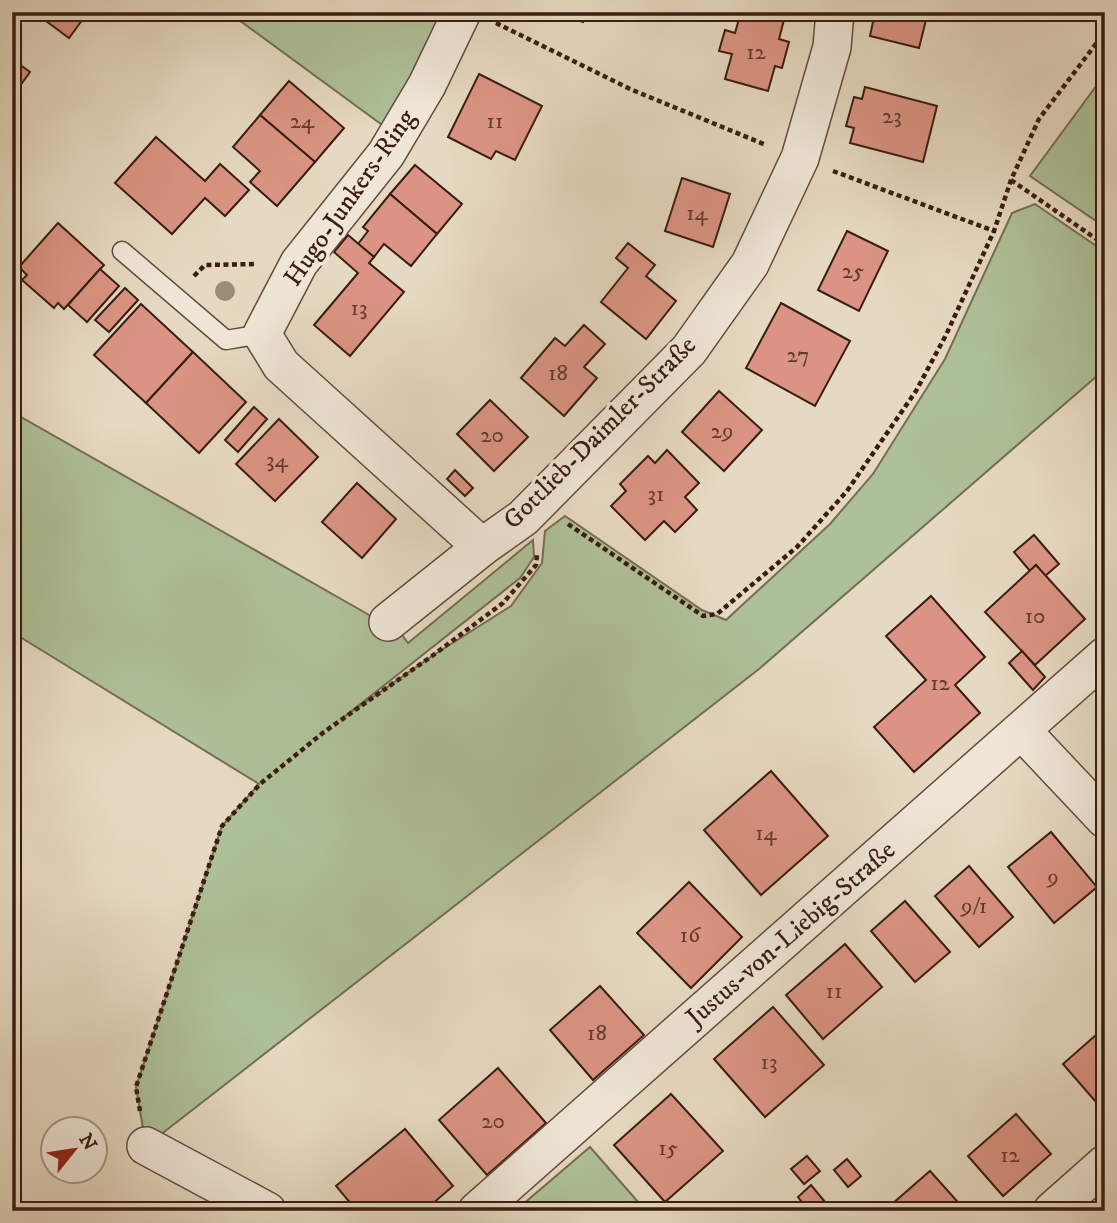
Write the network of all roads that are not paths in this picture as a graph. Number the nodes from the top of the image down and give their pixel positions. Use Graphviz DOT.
graph roads {
  1 [pos="462,12"];
  2 [pos="835,12"];
  3 [pos="122,251"];
  4 [pos="262,334"];
  5 [pos="482,547"];
  6 [pos="388,622"];
  7 [pos="1105,656"];
  8 [pos="1022,731"];
  9 [pos="1105,819"];
  10 [pos="146,1146"];
  11 [pos="1105,1164"];
  12 [pos="267,1211"];
  13 [pos="477,1211"];
  14 [pos="1052,1211"];
  1 -- 4 [label="street, Hugo-Junkers-Ring"];
  2 -- 5 [label="street, Gottlieb-Daimler-Straße"];
  3 -- 4 [label="lane"];
  4 -- 5 [label="street"];
  5 -- 6 [label="street, Gottlieb-Daimler-Straße"];
  7 -- 8 [label="street, Justus-von-Liebig-Straße"];
  8 -- 9 [label="street"];
  8 -- 13 [label="street, Justus-von-Liebig-Straße"];
  10 -- 12 [label="street"];
  11 -- 14 [label="street"];
}
